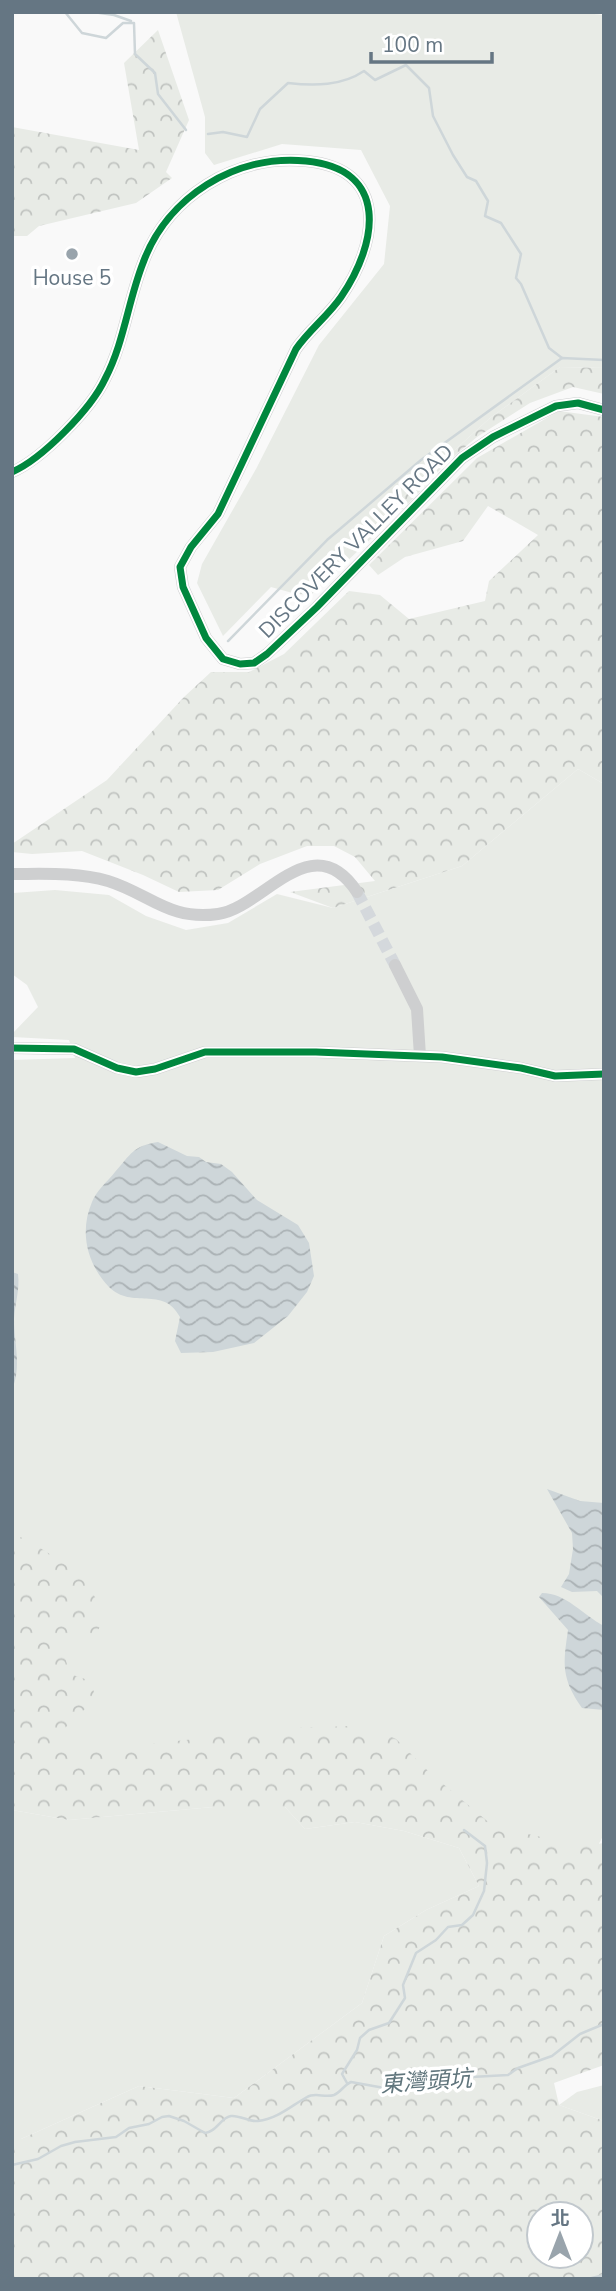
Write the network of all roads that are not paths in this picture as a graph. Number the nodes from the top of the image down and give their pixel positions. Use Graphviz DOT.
graph roads {
  1 [pos="604,410"];
  2 [pos="12,472"];
  3 [pos="12,874"];
  4 [pos="357,892"];
  5 [pos="395,965"];
  6 [pos="12,1048"];
  7 [pos="420,1056"];
  8 [pos="604,1074"];
  1 -- 2 [label="street, DISCOVERY VALLEY ROAD"];
  3 -- 4 [label="street"];
  5 -- 7 [label="street"];
  6 -- 7 [label="street"];
  7 -- 8 [label="street"];
}
